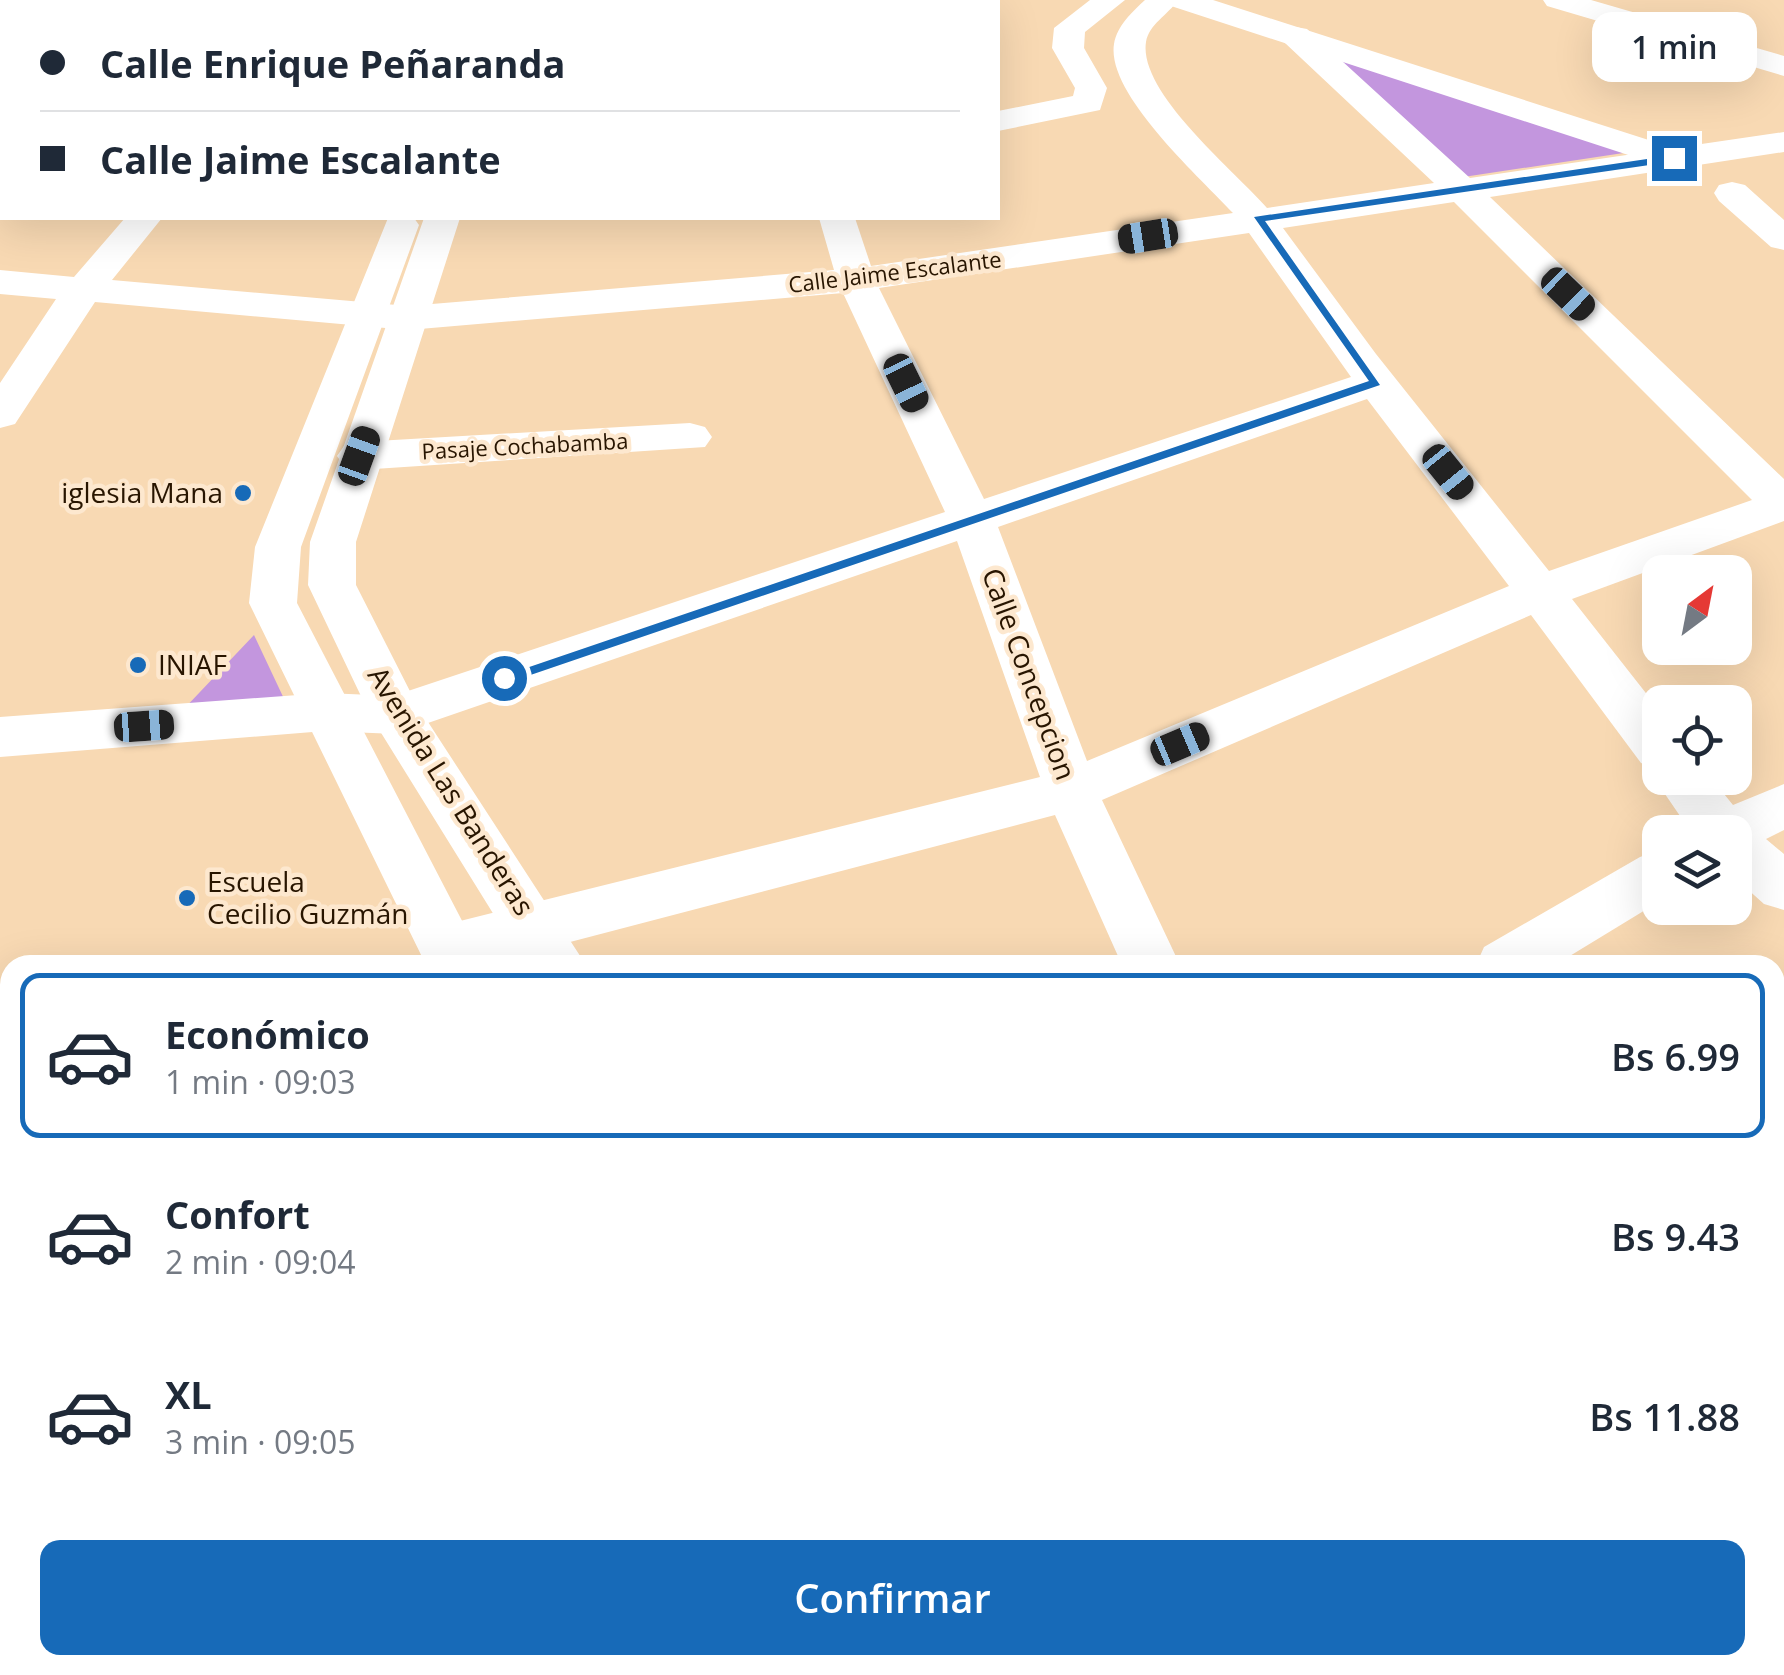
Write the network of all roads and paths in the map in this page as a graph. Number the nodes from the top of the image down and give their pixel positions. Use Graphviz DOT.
graph roads {
  1 [pos="1110,0"];
  2 [pos="1558,0"];
  3 [pos="1190,2"];
  4 [pos="1296,36"];
  5 [pos="1784,66"];
  6 [pos="1000,121"];
  7 [pos="1784,142"];
  8 [pos="1674,158"];
  9 [pos="1461,189"];
  10 [pos="1258,219"];
  11 [pos="142,220"];
  12 [pos="404,220"];
  13 [pos="441,220"];
  14 [pos="838,220"];
  15 [pos="1784,240"];
  16 [pos="856,280"];
  17 [pos="0,282"];
  18 [pos="87,286"];
  19 [pos="388,315"];
  20 [pos="1376,382"];
  21 [pos="0,415"];
  22 [pos="690,437"];
  23 [pos="359,456"];
  24 [pos="1784,505"];
  25 [pos="972,520"];
  26 [pos="1543,591"];
  27 [pos="325,712"];
  28 [pos="396,714"];
  29 [pos="1642,725"];
  30 [pos="0,737"];
  31 [pos="1071,790"];
  32 [pos="1695,795"];
  33 [pos="1784,806"];
  34 [pos="1711,815"];
  35 [pos="1752,820"];
  36 [pos="1752,860"];
  37 [pos="1642,884"];
  38 [pos="1784,887"];
  39 [pos="546,945"];
  40 [pos="451,955"];
  41 [pos="468,955"];
  42 [pos="1146,955"];
  43 [pos="1522,955"];
  1 -- 6 [label="street"];
  2 -- 5 [label="street"];
  3 -- 4 [label="street"];
  3 -- 10 [label="street"];
  4 -- 8 [label="street"];
  4 -- 9 [label="street"];
  7 -- 8 [label="street, Calle Jaime Escalante"];
  8 -- 9 [label="street, Calle Jaime Escalante"];
  8 -- 15 [label="street"];
  9 -- 10 [label="street, Calle Jaime Escalante"];
  9 -- 24 [label="street"];
  10 -- 16 [label="street, Calle Jaime Escalante"];
  10 -- 20 [label="street"];
  11 -- 18 [label="street"];
  12 -- 19 [label="street, Avenida Las Banderas"];
  13 -- 19 [label="street, Avenida Las Banderas"];
  14 -- 16 [label="street, Calle Concepcion"];
  16 -- 19 [label="street, Calle Jaime Escalante"];
  16 -- 25 [label="street, Calle Concepcion"];
  17 -- 18 [label="street, Calle Jaime Escalante"];
  18 -- 19 [label="street, Calle Jaime Escalante"];
  18 -- 21 [label="street"];
  19 -- 23 [label="street, Avenida Las Banderas"];
  19 -- 27 [label="street, Avenida Las Banderas"];
  20 -- 25 [label="street"];
  20 -- 26 [label="street"];
  22 -- 23 [label="street, Pasaje Cochabamba"];
  23 -- 28 [label="street, Avenida Las Banderas"];
  24 -- 26 [label="street"];
  25 -- 28 [label="street"];
  25 -- 31 [label="street, Calle Concepcion"];
  26 -- 29 [label="street"];
  26 -- 31 [label="street"];
  27 -- 28 [label="street"];
  27 -- 30 [label="street"];
  27 -- 40 [label="street, Avenida Las Banderas"];
  28 -- 39 [label="street, Avenida Las Banderas"];
  31 -- 39 [label="street"];
  31 -- 42 [label="street, Calle Concepcion"];
  32 -- 34 [label="street"];
  33 -- 35 [label="street"];
  36 -- 38 [label="street"];
  37 -- 43 [label="street"];
  39 -- 41 [label="street"];
}
